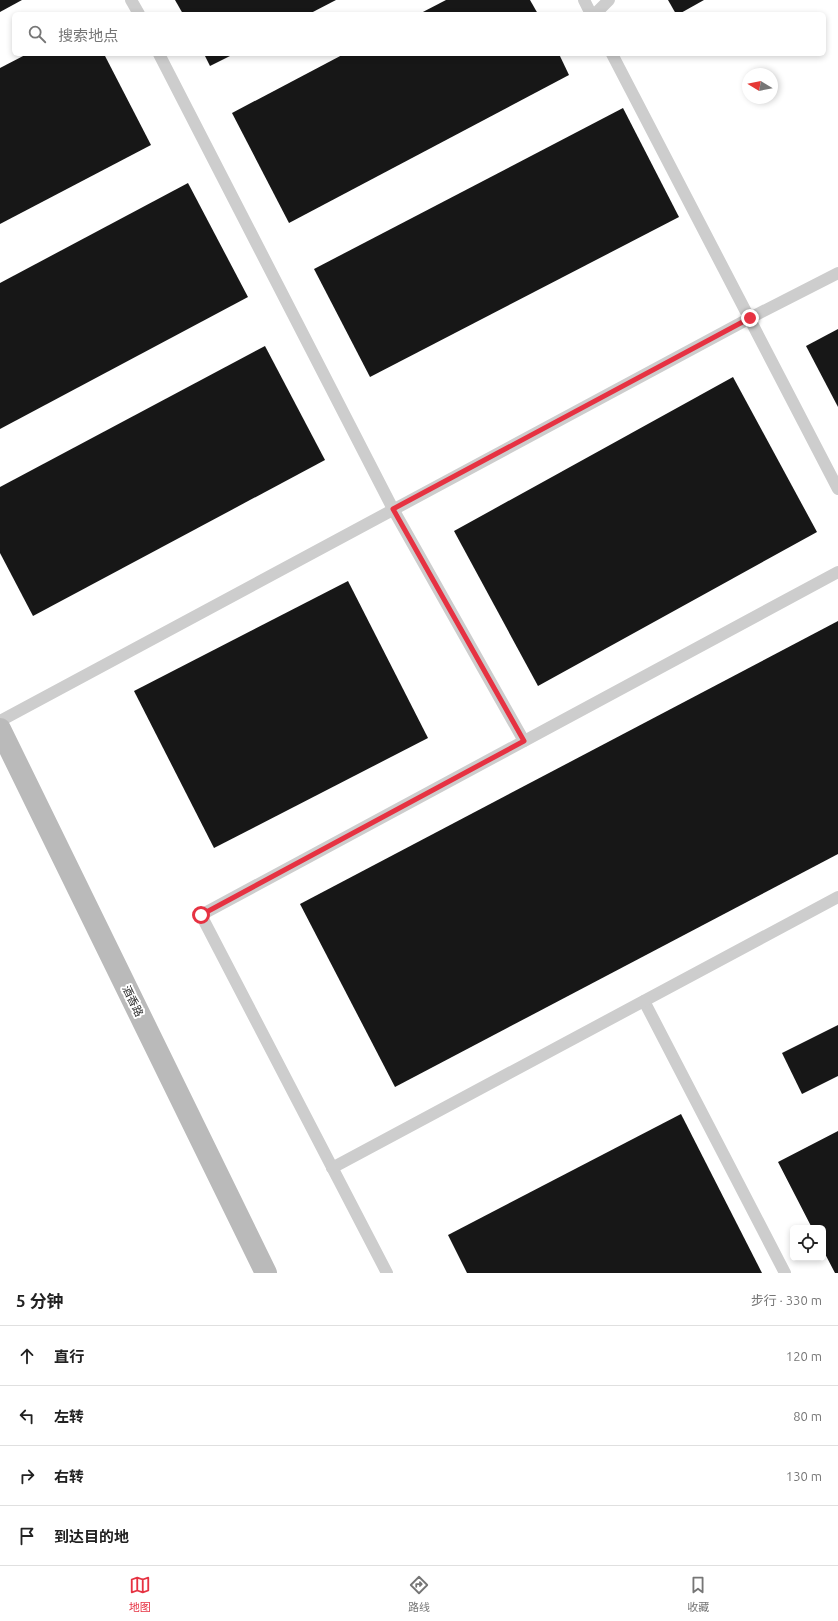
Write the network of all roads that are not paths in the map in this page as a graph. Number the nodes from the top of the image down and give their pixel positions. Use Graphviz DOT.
graph roads {
  1 [pos="132,0"];
  2 [pos="584,0"];
  3 [pos="610,0"];
  4 [pos="138,12"];
  5 [pos="590,12"];
  6 [pos="597,12"];
  7 [pos="160,56"];
  8 [pos="613,56"];
  9 [pos="838,273"];
  10 [pos="750,318"];
  11 [pos="838,489"];
  12 [pos="393,509"];
  13 [pos="838,572"];
  14 [pos="0,720"];
  15 [pos="0,729"];
  16 [pos="524,741"];
  17 [pos="838,897"];
  18 [pos="644,1001"];
  19 [pos="332,1168"];
  20 [pos="266,1273"];
  21 [pos="387,1273"];
  22 [pos="785,1273"];
  1 -- 4 [label="lane"];
  2 -- 5 [label="lane"];
  3 -- 6 [label="lane"];
  7 -- 12 [label="lane"];
  8 -- 10 [label="lane"];
  9 -- 10 [label="lane"];
  10 -- 11 [label="lane"];
  10 -- 12 [label="lane"];
  12 -- 14 [label="lane"];
  12 -- 16 [label="lane"];
  13 -- 16 [label="lane"];
  15 -- 20 [label="street, 酒香路"];
  16 -- 19 [label="lane"];
  17 -- 18 [label="lane"];
  18 -- 19 [label="lane"];
  18 -- 22 [label="lane"];
  19 -- 21 [label="lane"];
}
